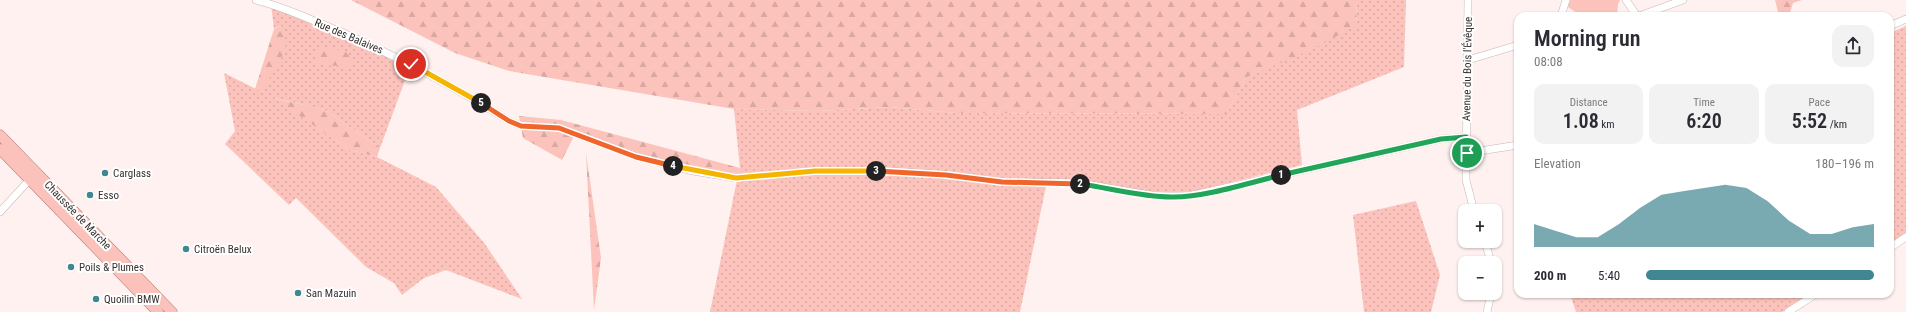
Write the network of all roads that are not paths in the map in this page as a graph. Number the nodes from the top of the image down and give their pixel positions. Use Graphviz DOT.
graph roads {
  1 [pos="256,0"];
  2 [pos="1468,0"];
  3 [pos="1566,0"];
  4 [pos="1626,0"];
  5 [pos="1683,0"];
  6 [pos="1562,12"];
  7 [pos="1635,12"];
  8 [pos="1649,12"];
  9 [pos="1906,19"];
  10 [pos="1894,24"];
  11 [pos="1514,46"];
  12 [pos="1468,60"];
  13 [pos="0,135"];
  14 [pos="1466,137"];
  15 [pos="1514,146"];
  16 [pos="0,149"];
  17 [pos="1467,153"];
  18 [pos="33,176"];
  19 [pos="1472,204"];
  20 [pos="0,212"];
  21 [pos="1906,237"];
  22 [pos="1894,245"];
  23 [pos="1810,298"];
  24 [pos="1490,300"];
  25 [pos="158,312"];
  26 [pos="172,312"];
  27 [pos="1487,312"];
  28 [pos="1788,312"];
  1 -- 14 [label="street, Rue des Balaives"];
  2 -- 12 [label="street, Avenue du Bois l'Évêque"];
  3 -- 6 [label="street"];
  4 -- 7 [label="street"];
  5 -- 8 [label="street"];
  9 -- 10 [label="street"];
  11 -- 12 [label="street"];
  12 -- 14 [label="street, Avenue du Bois l'Évêque"];
  13 -- 18 [label="main road, Chaussée de Marche"];
  14 -- 17 [label="street, Avenue du Bois l'Évêque"];
  15 -- 17 [label="street"];
  16 -- 18 [label="main road, Chaussée de Marche"];
  17 -- 19 [label="street, Avenue du Bois l'Évêque"];
  18 -- 20 [label="street"];
  18 -- 25 [label="main road, Chaussée de Marche"];
  18 -- 26 [label="main road, Chaussée de Marche"];
  21 -- 22 [label="street"];
  23 -- 28 [label="street"];
  24 -- 27 [label="street"];
}
